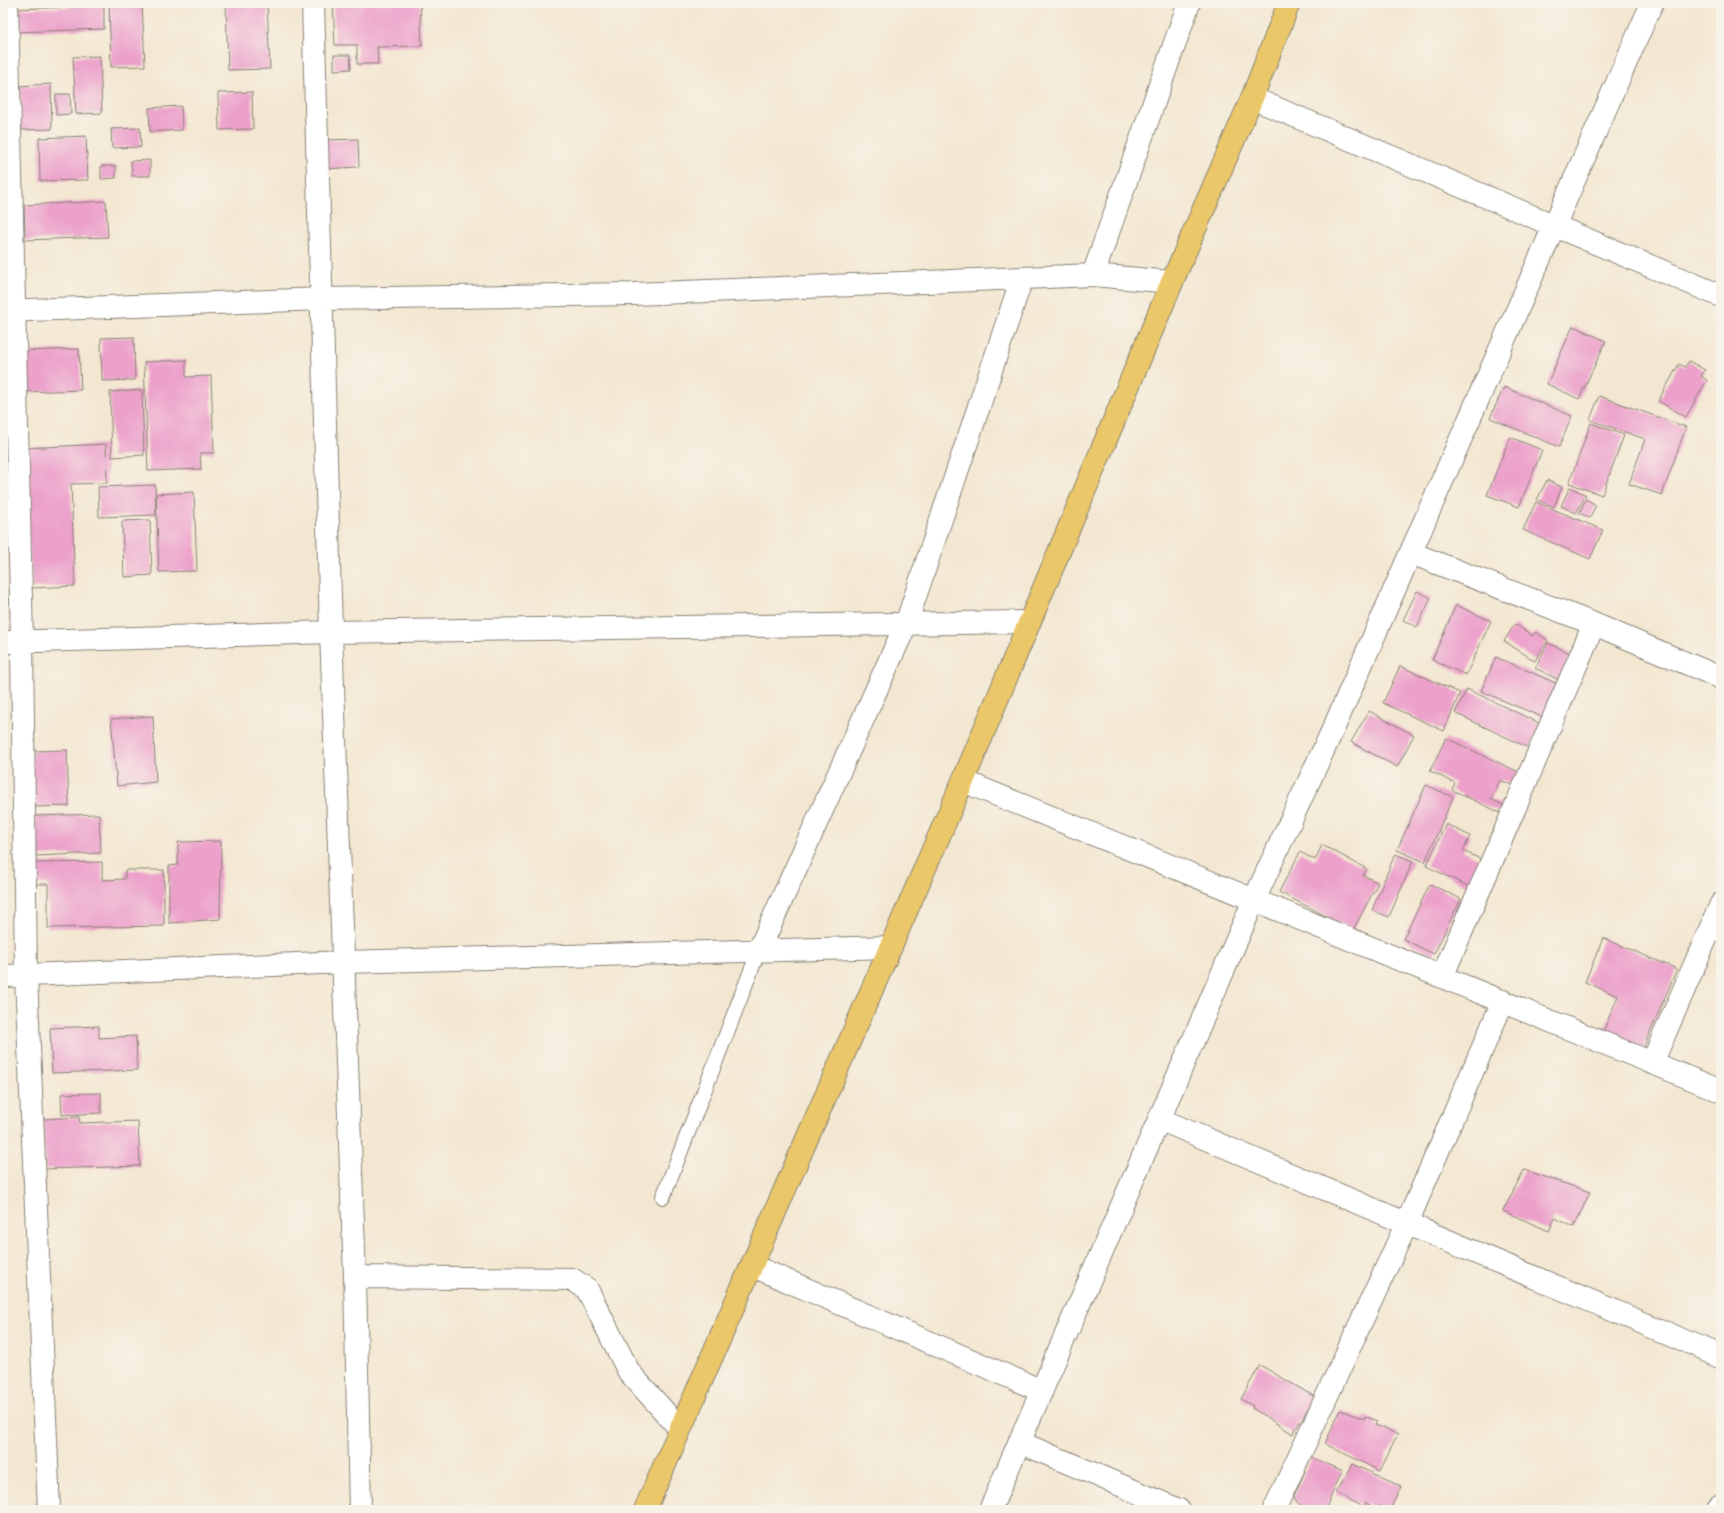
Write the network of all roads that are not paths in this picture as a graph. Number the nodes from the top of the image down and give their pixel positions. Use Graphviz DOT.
graph roads {
  1 [pos="7,3"];
  2 [pos="313,3"];
  3 [pos="1189,3"];
  4 [pos="1290,3"];
  5 [pos="1652,3"];
  6 [pos="1252,98"];
  7 [pos="1555,227"];
  8 [pos="1093,275"];
  9 [pos="1022,278"];
  10 [pos="1172,282"];
  11 [pos="1721,296"];
  12 [pos="322,299"];
  13 [pos="8,310"];
  14 [pos="1411,553"];
  15 [pos="1029,622"];
  16 [pos="906,624"];
  17 [pos="1594,624"];
  18 [pos="331,632"];
  19 [pos="12,641"];
  20 [pos="1719,673"];
  21 [pos="963,781"];
  22 [pos="1254,900"];
  23 [pos="1721,904"];
  24 [pos="891,947"];
  25 [pos="759,950"];
  26 [pos="344,962"];
  27 [pos="3,976"];
  28 [pos="26,976"];
  29 [pos="1442,977"];
  30 [pos="1503,1001"];
  31 [pos="1652,1063"];
  32 [pos="1721,1091"];
  33 [pos="1159,1119"];
  34 [pos="663,1197"];
  35 [pos="1407,1223"];
  36 [pos="753,1266"];
  37 [pos="355,1277"];
  38 [pos="1721,1356"];
  39 [pos="1042,1391"];
  40 [pos="680,1429"];
  41 [pos="1019,1442"];
  42 [pos="1721,1505"];
  43 [pos="49,1510"];
  44 [pos="360,1510"];
  45 [pos="645,1510"];
  46 [pos="990,1510"];
  47 [pos="1179,1510"];
  48 [pos="1274,1510"];
  49 [pos="1719,1510"];
  1 -- 13 [label="street"];
  2 -- 12 [label="street"];
  3 -- 8 [label="street"];
  4 -- 6 [label="highway"];
  5 -- 7 [label="street"];
  6 -- 7 [label="street"];
  6 -- 10 [label="highway"];
  7 -- 11 [label="street"];
  7 -- 14 [label="street"];
  8 -- 9 [label="street"];
  8 -- 10 [label="street"];
  9 -- 12 [label="street"];
  9 -- 16 [label="street"];
  10 -- 15 [label="highway"];
  12 -- 13 [label="street"];
  12 -- 18 [label="street"];
  13 -- 19 [label="street"];
  14 -- 17 [label="street"];
  14 -- 22 [label="street"];
  15 -- 16 [label="street"];
  15 -- 21 [label="highway"];
  16 -- 18 [label="street"];
  16 -- 25 [label="street"];
  17 -- 20 [label="street"];
  17 -- 29 [label="street"];
  18 -- 19 [label="street"];
  18 -- 26 [label="street"];
  19 -- 28 [label="street"];
  21 -- 22 [label="street"];
  21 -- 24 [label="highway"];
  22 -- 29 [label="street"];
  22 -- 33 [label="street"];
  23 -- 31 [label="street"];
  24 -- 25 [label="street"];
  24 -- 36 [label="highway"];
  25 -- 26 [label="street"];
  25 -- 34 [label="lane"];
  26 -- 28 [label="street"];
  26 -- 37 [label="street"];
  27 -- 28 [label="street"];
  28 -- 43 [label="street"];
  29 -- 30 [label="street"];
  30 -- 31 [label="street"];
  30 -- 35 [label="street"];
  31 -- 32 [label="street"];
  33 -- 35 [label="street"];
  33 -- 39 [label="street"];
  35 -- 38 [label="street"];
  35 -- 48 [label="street"];
  36 -- 39 [label="street"];
  36 -- 40 [label="highway"];
  37 -- 40 [label="street"];
  37 -- 44 [label="street"];
  39 -- 41 [label="street"];
  40 -- 45 [label="highway"];
  41 -- 46 [label="street"];
  41 -- 47 [label="street"];
  42 -- 49 [label="street"];
}
